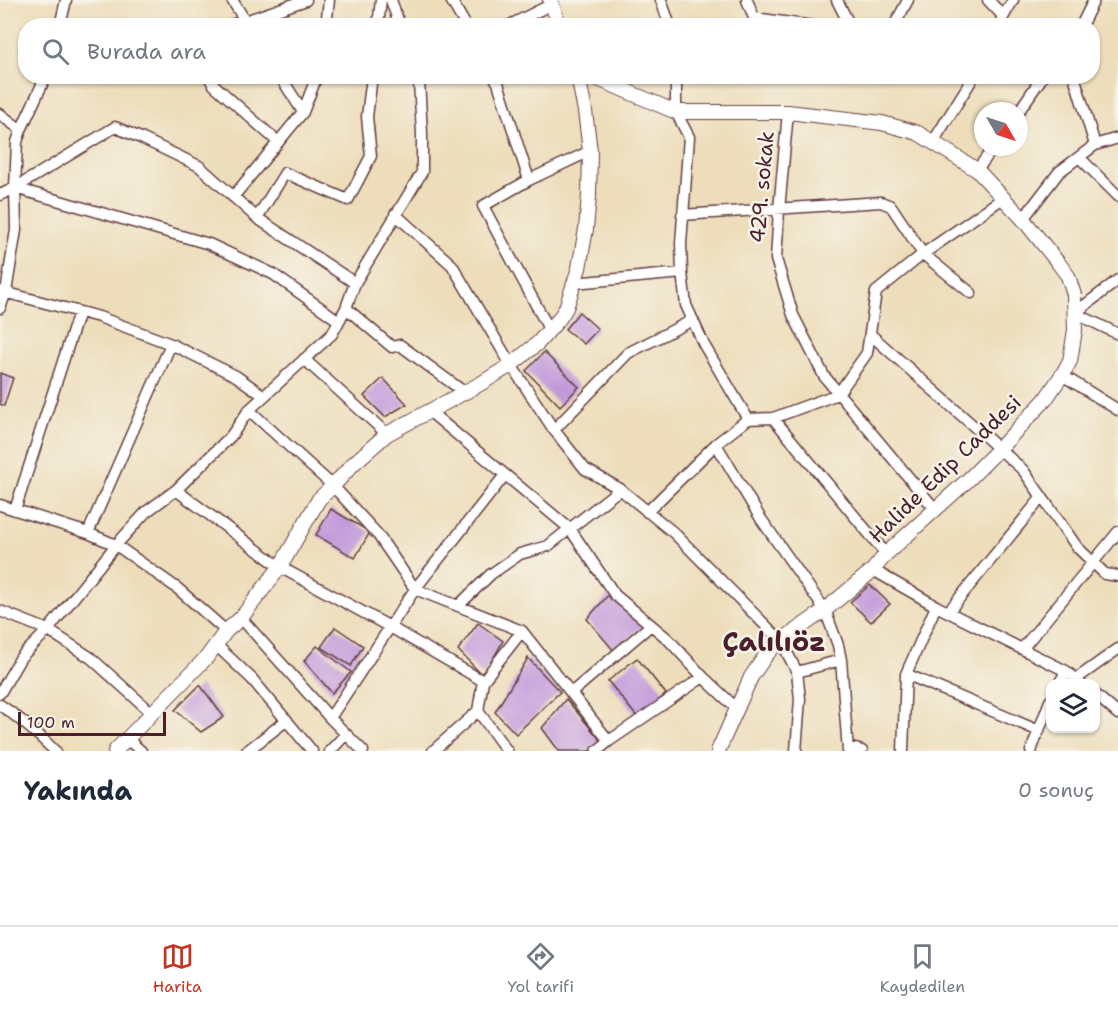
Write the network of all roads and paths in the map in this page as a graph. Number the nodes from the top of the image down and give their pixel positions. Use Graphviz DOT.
graph roads {
  1 [pos="66,0"];
  2 [pos="232,0"];
  3 [pos="306,0"];
  4 [pos="329,0"];
  5 [pos="381,0"];
  6 [pos="391,0"];
  7 [pos="451,0"];
  8 [pos="661,0"];
  9 [pos="747,0"];
  10 [pos="837,0"];
  11 [pos="908,0"];
  12 [pos="988,0"];
  13 [pos="1012,0"];
  14 [pos="1094,0"];
  15 [pos="551,2"];
  16 [pos="62,18"];
  17 [pos="243,18"];
  18 [pos="259,18"];
  19 [pos="327,18"];
  20 [pos="379,18"];
  21 [pos="397,18"];
  22 [pos="461,18"];
  23 [pos="522,18"];
  24 [pos="557,18"];
  25 [pos="667,18"];
  26 [pos="754,18"];
  27 [pos="846,18"];
  28 [pos="898,18"];
  29 [pos="999,18"];
  30 [pos="1003,18"];
  31 [pos="1085,18"];
  32 [pos="42,84"];
  33 [pos="213,84"];
  34 [pos="285,84"];
  35 [pos="314,84"];
  36 [pos="371,84"];
  37 [pos="419,84"];
  38 [pos="498,84"];
  39 [pos="580,84"];
  40 [pos="610,84"];
  41 [pos="676,84"];
  42 [pos="969,84"];
  43 [pos="1038,84"];
  44 [pos="1076,84"];
  45 [pos="1025,102"];
  46 [pos="303,112"];
  47 [pos="676,112"];
  48 [pos="788,112"];
  49 [pos="0,114"];
  50 [pos="21,130"];
  51 [pos="1118,138"];
  52 [pos="278,142"];
  53 [pos="933,142"];
  54 [pos="1095,145"];
  55 [pos="590,151"];
  56 [pos="987,156"];
  57 [pos="1079,157"];
  58 [pos="977,170"];
  59 [pos="529,180"];
  60 [pos="15,188"];
  61 [pos="0,195"];
  62 [pos="1118,196"];
  63 [pos="233,197"];
  64 [pos="1003,198"];
  65 [pos="779,210"];
  66 [pos="395,214"];
  67 [pos="682,215"];
  68 [pos="257,218"];
  69 [pos="1023,219"];
  70 [pos="922,254"];
  71 [pos="682,273"];
  72 [pos="1118,280"];
  73 [pos="355,283"];
  74 [pos="574,284"];
  75 [pos="3,291"];
  76 [pos="971,293"];
  77 [pos="0,308"];
  78 [pos="346,308"];
  79 [pos="79,312"];
  80 [pos="1075,313"];
  81 [pos="693,320"];
  82 [pos="339,321"];
  83 [pos="550,331"];
  84 [pos="870,334"];
  85 [pos="1118,334"];
  86 [pos="171,344"];
  87 [pos="304,359"];
  88 [pos="511,364"];
  89 [pos="1062,375"];
  90 [pos="464,392"];
  91 [pos="838,394"];
  92 [pos="264,396"];
  93 [pos="249,410"];
  94 [pos="1118,410"];
  95 [pos="429,411"];
  96 [pos="773,418"];
  97 [pos="748,419"];
  98 [pos="554,430"];
  99 [pos="387,434"];
  100 [pos="716,444"];
  101 [pos="999,449"];
  102 [pos="505,475"];
  103 [pos="333,486"];
  104 [pos="620,489"];
  105 [pos="176,490"];
  106 [pos="1042,497"];
  107 [pos="0,505"];
  108 [pos="935,509"];
  109 [pos="15,510"];
  110 [pos="647,512"];
  111 [pos="570,530"];
  112 [pos="1118,532"];
  113 [pos="88,533"];
  114 [pos="116,545"];
  115 [pos="886,554"];
  116 [pos="1093,563"];
  117 [pos="280,567"];
  118 [pos="873,570"];
  119 [pos="1118,576"];
  120 [pos="415,590"];
  121 [pos="458,606"];
  122 [pos="936,606"];
  123 [pos="825,610"];
  124 [pos="0,611"];
  125 [pos="948,612"];
  126 [pos="241,618"];
  127 [pos="651,625"];
  128 [pos="390,627"];
  129 [pos="48,630"];
  130 [pos="226,631"];
  131 [pos="522,631"];
  132 [pos="781,641"];
  133 [pos="216,644"];
  134 [pos="1022,649"];
  135 [pos="1118,649"];
  136 [pos="841,660"];
  137 [pos="1066,671"];
  138 [pos="797,672"];
  139 [pos="906,674"];
  140 [pos="703,678"];
  141 [pos="1062,679"];
  142 [pos="1076,679"];
  143 [pos="1080,679"];
  144 [pos="483,681"];
  145 [pos="0,693"];
  146 [pos="571,693"];
  147 [pos="1100,699"];
  148 [pos="0,705"];
  149 [pos="736,708"];
  150 [pos="478,711"];
  151 [pos="1046,712"];
  152 [pos="152,713"];
  153 [pos="1118,714"];
  154 [pos="330,718"];
  155 [pos="287,720"];
  156 [pos="1039,731"];
  157 [pos="346,734"];
  158 [pos="128,739"];
  159 [pos="609,741"];
  160 [pos="848,749"];
  161 [pos="55,751"];
  162 [pos="116,751"];
  163 [pos="141,751"];
  164 [pos="247,751"];
  165 [pos="312,751"];
  166 [pos="330,751"];
  167 [pos="363,751"];
  168 [pos="433,751"];
  169 [pos="507,751"];
  170 [pos="597,751"];
  171 [pos="718,751"];
  172 [pos="796,751"];
  173 [pos="862,751"];
  174 [pos="903,751"];
  175 [pos="1031,751"];
  1 -- 16 [label="street"];
  2 -- 17 [label="street"];
  3 -- 18 [label="street"];
  4 -- 19 [label="street"];
  5 -- 20 [label="street"];
  6 -- 21 [label="street"];
  7 -- 22 [label="street"];
  8 -- 25 [label="street"];
  9 -- 26 [label="street"];
  10 -- 27 [label="street"];
  11 -- 28 [label="street"];
  12 -- 29 [label="street"];
  13 -- 30 [label="street"];
  14 -- 31 [label="street"];
  15 -- 23 [label="street"];
  15 -- 24 [label="street"];
  32 -- 50 [label="street"];
  33 -- 52 [label="street"];
  34 -- 46 [label="street"];
  35 -- 46 [label="street"];
  36 -- 68 [label="street"];
  37 -- 66 [label="street"];
  38 -- 59 [label="street"];
  39 -- 55 [label="street"];
  40 -- 47 [label="street, Halide Edip Caddesi"];
  41 -- 47 [label="street"];
  42 -- 53 [label="street"];
  43 -- 45 [label="street"];
  44 -- 54 [label="street"];
  46 -- 52 [label="street"];
  47 -- 48 [label="street, Halide Edip Caddesi"];
  47 -- 67 [label="street"];
  48 -- 53 [label="street, Halide Edip Caddesi"];
  48 -- 65 [label="street, 429. sokak"];
  49 -- 50 [label="street"];
  50 -- 60 [label="street"];
  51 -- 54 [label="street"];
  52 -- 63 [label="street"];
  53 -- 58 [label="street, Halide Edip Caddesi"];
  54 -- 57 [label="street"];
  55 -- 59 [label="street"];
  55 -- 74 [label="street"];
  56 -- 58 [label="street"];
  57 -- 62 [label="street"];
  57 -- 69 [label="street"];
  58 -- 64 [label="street, Halide Edip Caddesi"];
  59 -- 83 [label="street"];
  60 -- 61 [label="street"];
  60 -- 63 [label="street"];
  60 -- 75 [label="street"];
  60 -- 82 [label="street"];
  63 -- 68 [label="street"];
  64 -- 69 [label="street, Halide Edip Caddesi"];
  64 -- 70 [label="street"];
  65 -- 67 [label="street"];
  65 -- 70 [label="street"];
  65 -- 91 [label="street, 429. sokak"];
  66 -- 73 [label="street"];
  66 -- 88 [label="street"];
  67 -- 71 [label="street"];
  68 -- 73 [label="street"];
  69 -- 80 [label="street, Halide Edip Caddesi"];
  70 -- 76 [label="street"];
  70 -- 84 [label="street"];
  71 -- 74 [label="street"];
  71 -- 81 [label="street"];
  72 -- 80 [label="street"];
  73 -- 78 [label="street"];
  74 -- 83 [label="street"];
  75 -- 77 [label="street"];
  75 -- 79 [label="street"];
  78 -- 82 [label="street"];
  78 -- 90 [label="street"];
  79 -- 86 [label="street"];
  79 -- 109 [label="street"];
  80 -- 85 [label="street"];
  80 -- 89 [label="street, Halide Edip Caddesi"];
  81 -- 97 [label="street"];
  81 -- 98 [label="street"];
  82 -- 87 [label="street"];
  83 -- 88 [label="street"];
  84 -- 91 [label="street"];
  84 -- 101 [label="street"];
  86 -- 92 [label="street"];
  86 -- 113 [label="street"];
  87 -- 92 [label="street"];
  87 -- 99 [label="street"];
  88 -- 90 [label="street"];
  88 -- 98 [label="street"];
  89 -- 94 [label="street"];
  89 -- 101 [label="street, Halide Edip Caddesi"];
  90 -- 95 [label="street"];
  91 -- 96 [label="street"];
  91 -- 108 [label="street, 429. sokak"];
  92 -- 93 [label="street"];
  93 -- 103 [label="street"];
  93 -- 105 [label="street"];
  95 -- 99 [label="street"];
  95 -- 102 [label="street"];
  96 -- 97 [label="street"];
  96 -- 115 [label="street"];
  97 -- 100 [label="street"];
  98 -- 104 [label="street"];
  99 -- 103 [label="street"];
  100 -- 110 [label="street"];
  100 -- 123 [label="street"];
  101 -- 106 [label="street"];
  101 -- 108 [label="street, Halide Edip Caddesi"];
  102 -- 111 [label="street"];
  102 -- 120 [label="street"];
  103 -- 117 [label="street"];
  103 -- 120 [label="street"];
  104 -- 110 [label="street"];
  104 -- 111 [label="street"];
  105 -- 114 [label="street"];
  105 -- 117 [label="street"];
  106 -- 116 [label="street"];
  106 -- 125 [label="street"];
  107 -- 109 [label="street"];
  108 -- 115 [label="street, Halide Edip Caddesi"];
  109 -- 113 [label="street"];
  110 -- 132 [label="street"];
  111 -- 121 [label="street"];
  111 -- 127 [label="street"];
  112 -- 116 [label="street"];
  113 -- 114 [label="street"];
  114 -- 129 [label="street"];
  114 -- 130 [label="street"];
  115 -- 118 [label="street, Halide Edip Caddesi"];
  116 -- 119 [label="street"];
  116 -- 134 [label="street"];
  117 -- 126 [label="street"];
  117 -- 128 [label="street"];
  118 -- 122 [label="street"];
  118 -- 123 [label="street, Halide Edip Caddesi"];
  120 -- 121 [label="street"];
  120 -- 128 [label="street"];
  121 -- 131 [label="street"];
  122 -- 125 [label="street"];
  122 -- 139 [label="street"];
  123 -- 132 [label="street, Halide Edip Caddesi"];
  123 -- 136 [label="street"];
  124 -- 129 [label="street"];
  125 -- 134 [label="street"];
  126 -- 130 [label="street"];
  126 -- 154 [label="street"];
  127 -- 140 [label="street"];
  127 -- 146 [label="street"];
  128 -- 144 [label="street"];
  128 -- 154 [label="street"];
  129 -- 145 [label="street"];
  129 -- 152 [label="street"];
  130 -- 133 [label="street"];
  131 -- 144 [label="street"];
  131 -- 146 [label="street"];
  132 -- 138 [label="street"];
  132 -- 149 [label="street, Halide Edip Caddesi"];
  133 -- 152 [label="street"];
  133 -- 155 [label="street"];
  134 -- 137 [label="street"];
  135 -- 143 [label="street"];
  136 -- 138 [label="street"];
  136 -- 160 [label="street"];
  137 -- 141 [label="street"];
  137 -- 142 [label="street"];
  138 -- 172 [label="street"];
  139 -- 156 [label="street"];
  139 -- 174 [label="street"];
  140 -- 149 [label="street"];
  140 -- 159 [label="street"];
  144 -- 150 [label="street"];
  146 -- 159 [label="street"];
  147 -- 153 [label="street"];
  148 -- 161 [label="street"];
  149 -- 171 [label="street, Halide Edip Caddesi"];
  150 -- 168 [label="street"];
  150 -- 169 [label="street"];
  151 -- 156 [label="street"];
  152 -- 158 [label="street"];
  154 -- 157 [label="street"];
  155 -- 164 [label="street"];
  155 -- 165 [label="street"];
  156 -- 175 [label="street"];
  157 -- 166 [label="street"];
  157 -- 167 [label="street"];
  158 -- 162 [label="street"];
  158 -- 163 [label="street"];
  159 -- 170 [label="street"];
  160 -- 173 [label="street"];
}
